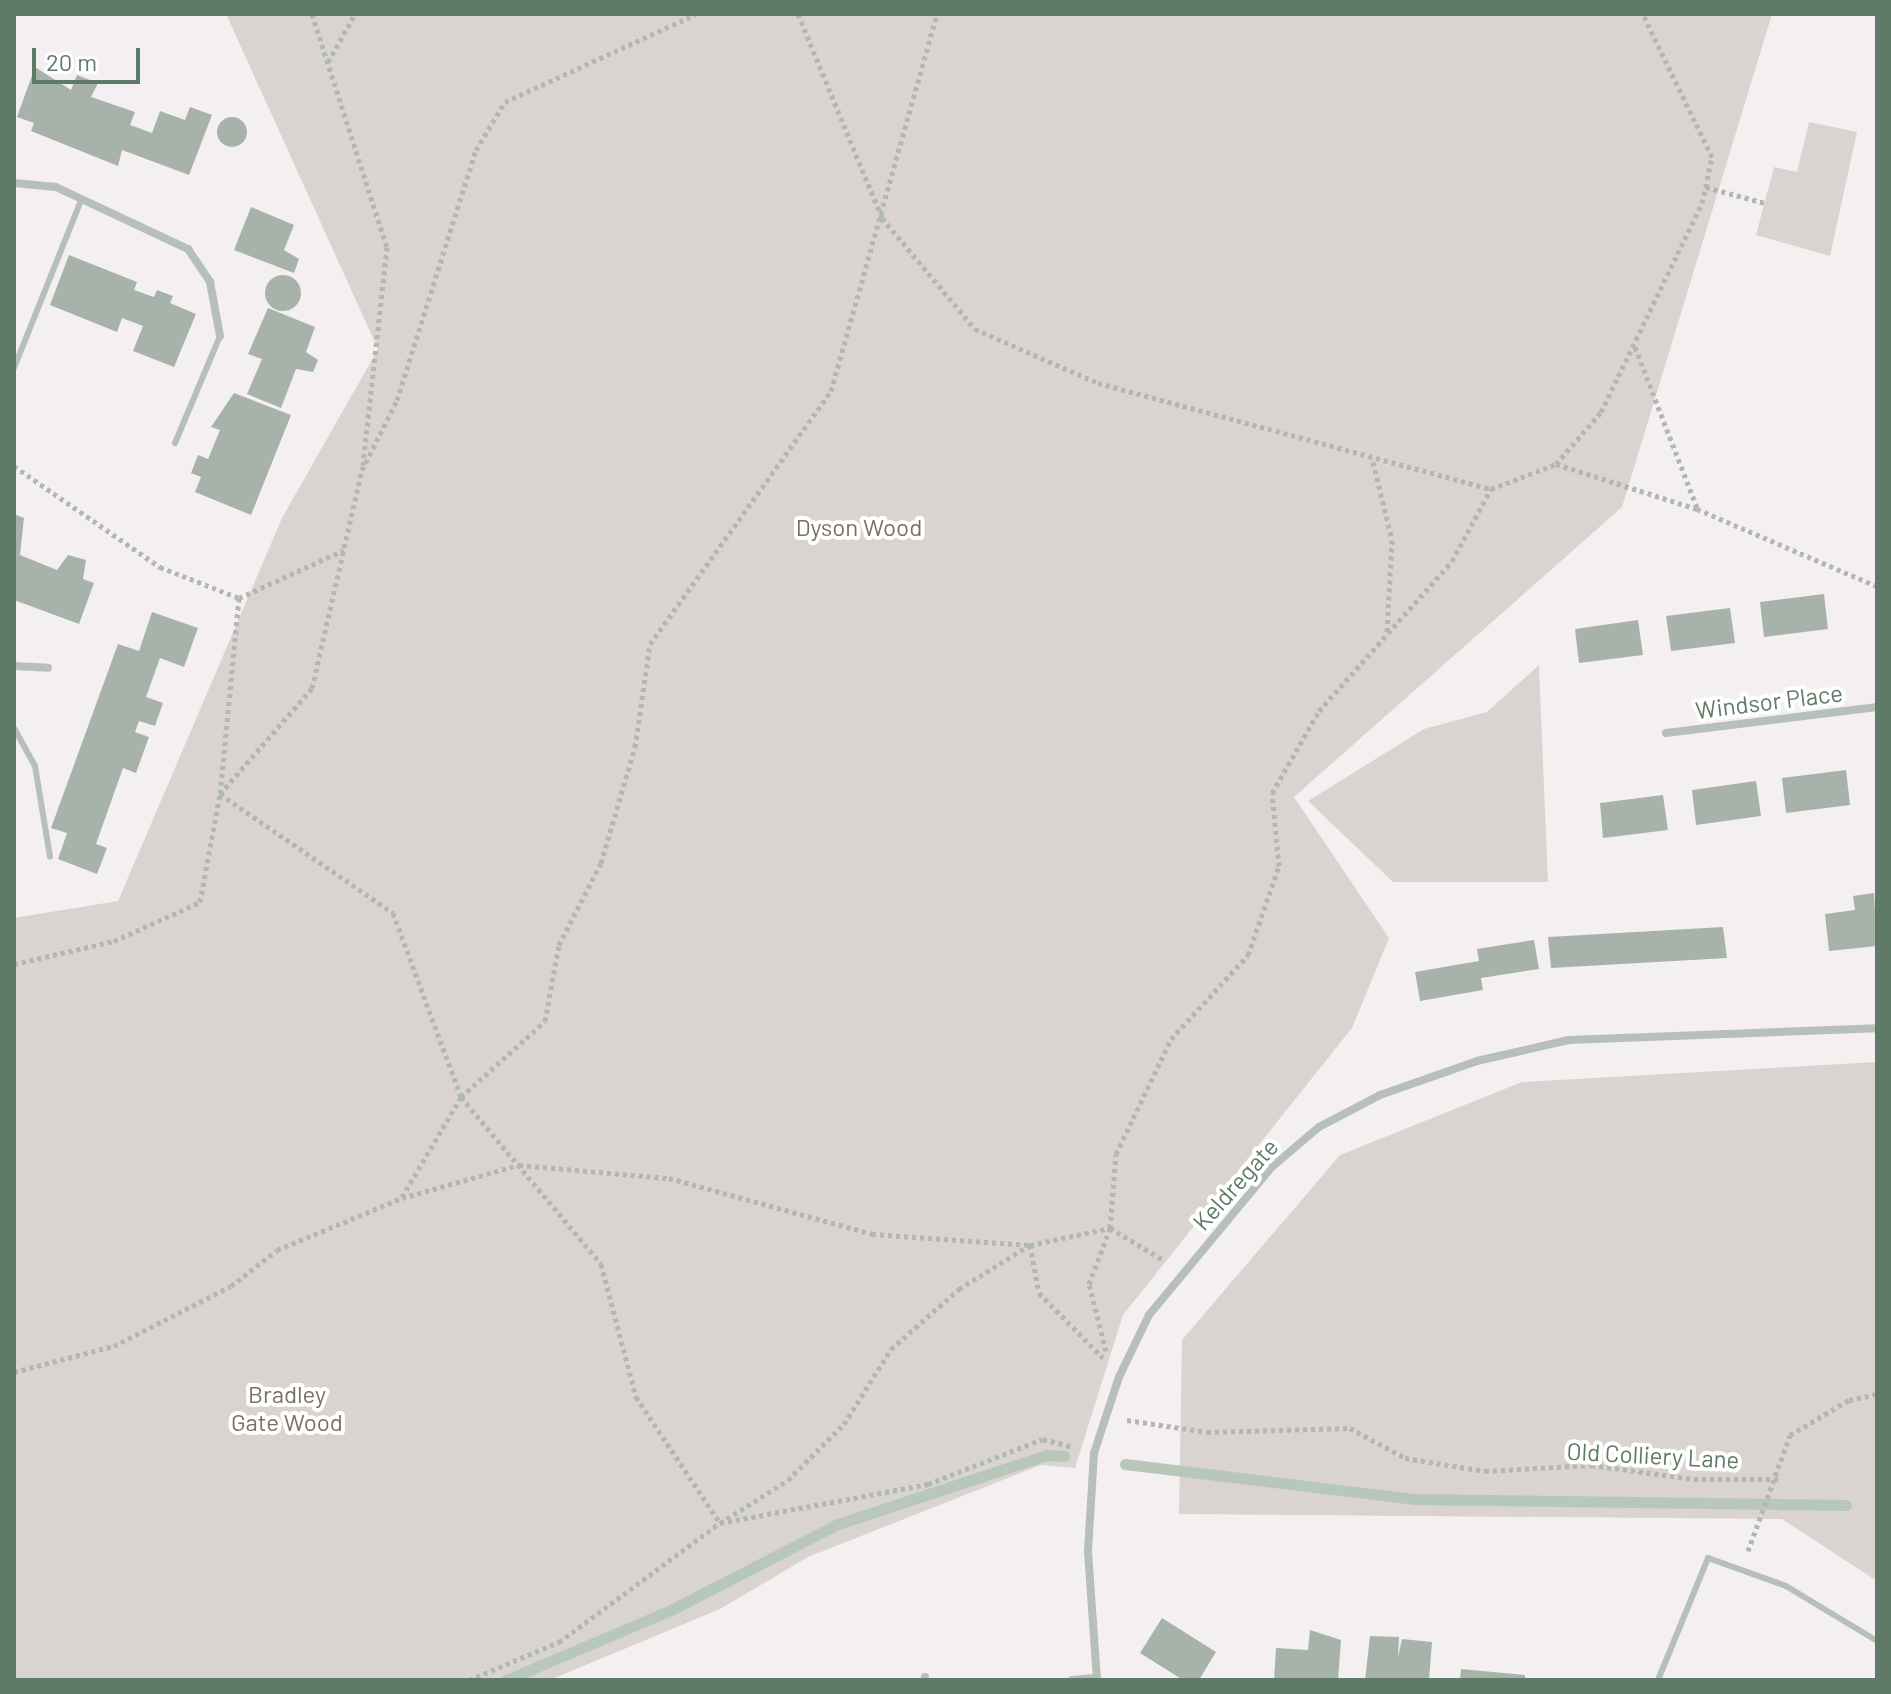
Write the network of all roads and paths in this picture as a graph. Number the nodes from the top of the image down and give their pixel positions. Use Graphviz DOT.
graph roads {
  1 [pos="312,14"];
  2 [pos="355,14"];
  3 [pos="696,14"];
  4 [pos="798,14"];
  5 [pos="937,14"];
  6 [pos="1643,14"];
  7 [pos="327,63"];
  8 [pos="14,183"];
  9 [pos="1706,187"];
  10 [pos="80,203"];
  11 [pos="1765,203"];
  12 [pos="882,218"];
  13 [pos="220,336"];
  14 [pos="1635,347"];
  15 [pos="14,368"];
  16 [pos="175,443"];
  17 [pos="1373,462"];
  18 [pos="1556,464"];
  19 [pos="14,466"];
  20 [pos="362,470"];
  21 [pos="1491,489"];
  22 [pos="1697,509"];
  23 [pos="345,550"];
  24 [pos="1877,586"];
  25 [pos="239,598"];
  26 [pos="1386,634"];
  27 [pos="14,666"];
  28 [pos="48,668"];
  29 [pos="1877,707"];
  30 [pos="14,728"];
  31 [pos="1666,733"];
  32 [pos="220,794"];
  33 [pos="50,857"];
  34 [pos="14,964"];
  35 [pos="1877,1028"];
  36 [pos="461,1097"];
  37 [pos="519,1165"];
  38 [pos="402,1198"];
  39 [pos="1110,1228"];
  40 [pos="1030,1245"];
  41 [pos="1184,1271"];
  42 [pos="14,1372"];
  43 [pos="1877,1394"];
  44 [pos="1104,1416"];
  45 [pos="1094,1453"];
  46 [pos="1779,1479"];
  47 [pos="720,1523"];
  48 [pos="1741,1567"];
  49 [pos="1877,1641"];
  50 [pos="1097,1679"];
  51 [pos="469,1680"];
  52 [pos="1072,1680"];
  53 [pos="1658,1680"];
  1 -- 7 [label="path"];
  2 -- 7 [label="path"];
  3 -- 20 [label="path"];
  4 -- 12 [label="path"];
  5 -- 12 [label="path"];
  6 -- 9 [label="path"];
  7 -- 20 [label="path"];
  8 -- 10 [label="street"];
  9 -- 11 [label="path"];
  9 -- 14 [label="path"];
  10 -- 13 [label="street"];
  10 -- 15 [label="lane"];
  12 -- 17 [label="path"];
  12 -- 36 [label="path"];
  13 -- 16 [label="lane"];
  14 -- 18 [label="path"];
  14 -- 22 [label="path"];
  17 -- 21 [label="path"];
  17 -- 26 [label="path"];
  18 -- 21 [label="path"];
  18 -- 22 [label="path"];
  19 -- 25 [label="path"];
  20 -- 23 [label="path"];
  21 -- 26 [label="path"];
  22 -- 24 [label="path"];
  23 -- 25 [label="path"];
  23 -- 32 [label="path"];
  25 -- 32 [label="path"];
  26 -- 39 [label="path"];
  27 -- 28 [label="street"];
  29 -- 31 [label="street, Windsor Place"];
  30 -- 33 [label="lane"];
  32 -- 34 [label="path"];
  32 -- 36 [label="path"];
  35 -- 41 [label="street, Keldregate"];
  36 -- 37 [label="path"];
  36 -- 38 [label="path"];
  37 -- 38 [label="path"];
  37 -- 40 [label="path"];
  37 -- 47 [label="path"];
  38 -- 42 [label="path"];
  39 -- 40 [label="path"];
  39 -- 40 [label="path"];
  39 -- 41 [label="path"];
  40 -- 47 [label="path"];
  41 -- 44 [label="street, Keldregate"];
  43 -- 46 [label="path"];
  44 -- 45 [label="street, Keldregate"];
  44 -- 46 [label="path, Old Colliery Lane"];
  45 -- 47 [label="path"];
  45 -- 50 [label="street, Keldregate"];
  46 -- 48 [label="path"];
  47 -- 51 [label="path"];
  48 -- 49 [label="lane"];
  48 -- 53 [label="lane"];
  50 -- 52 [label="street, Keldregate"];
}
